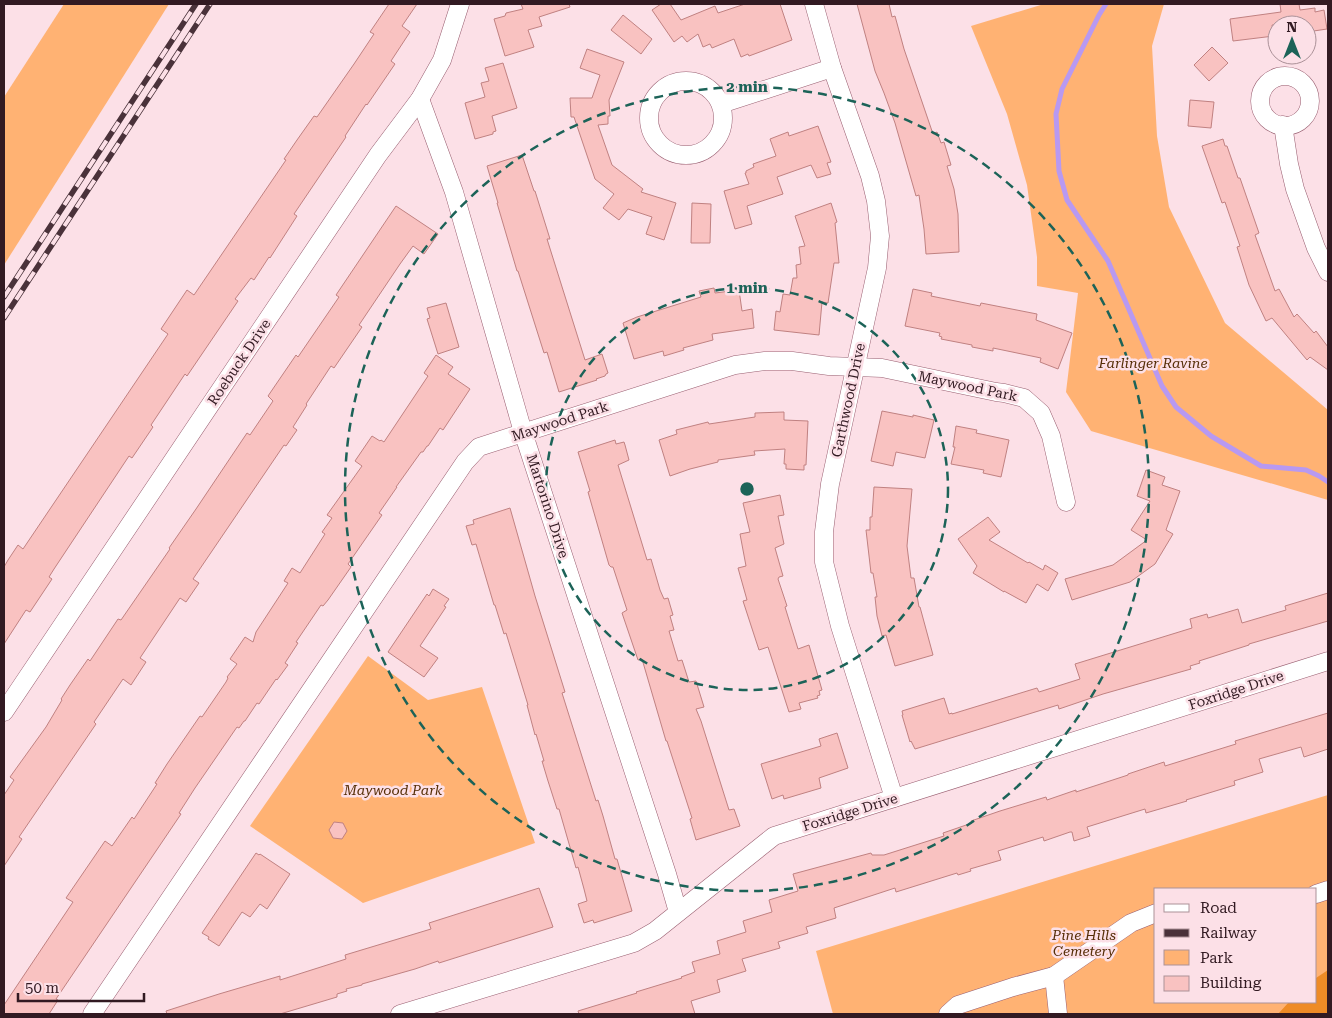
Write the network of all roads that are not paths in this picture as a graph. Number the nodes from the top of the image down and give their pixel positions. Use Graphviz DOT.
graph roads {
  1 [pos="460,4"];
  2 [pos="814,4"];
  3 [pos="832,68"];
  4 [pos="420,99"];
  5 [pos="721,104"];
  6 [pos="1283,125"];
  7 [pos="1328,272"];
  8 [pos="855,367"];
  9 [pos="524,432"];
  10 [pos="1066,502"];
  11 [pos="1328,661"];
  12 [pos="4,712"];
  13 [pos="894,798"];
  14 [pos="678,912"];
  15 [pos="1154,914"];
  16 [pos="1054,976"];
  17 [pos="92,1014"];
  18 [pos="400,1014"];
  19 [pos="948,1014"];
  20 [pos="1058,1014"];
  1 -- 4 [label="street, Roebuck Drive"];
  2 -- 3 [label="street, Garthwood Drive"];
  3 -- 5 [label="street"];
  3 -- 8 [label="street, Garthwood Drive"];
  4 -- 9 [label="street, Martorino Drive"];
  4 -- 12 [label="street, Roebuck Drive"];
  5 -- 5 [label="street"];
  6 -- 7 [label="street"];
  8 -- 9 [label="street, Maywood Park"];
  8 -- 10 [label="street, Maywood Park"];
  8 -- 13 [label="street, Garthwood Drive"];
  9 -- 14 [label="street, Martorino Drive"];
  9 -- 17 [label="street, Maywood Park"];
  11 -- 13 [label="street, Foxridge Drive"];
  13 -- 14 [label="street, Foxridge Drive"];
  14 -- 18 [label="street, Foxridge Drive"];
  15 -- 16 [label="street"];
  16 -- 19 [label="street"];
  16 -- 20 [label="street"];
}
